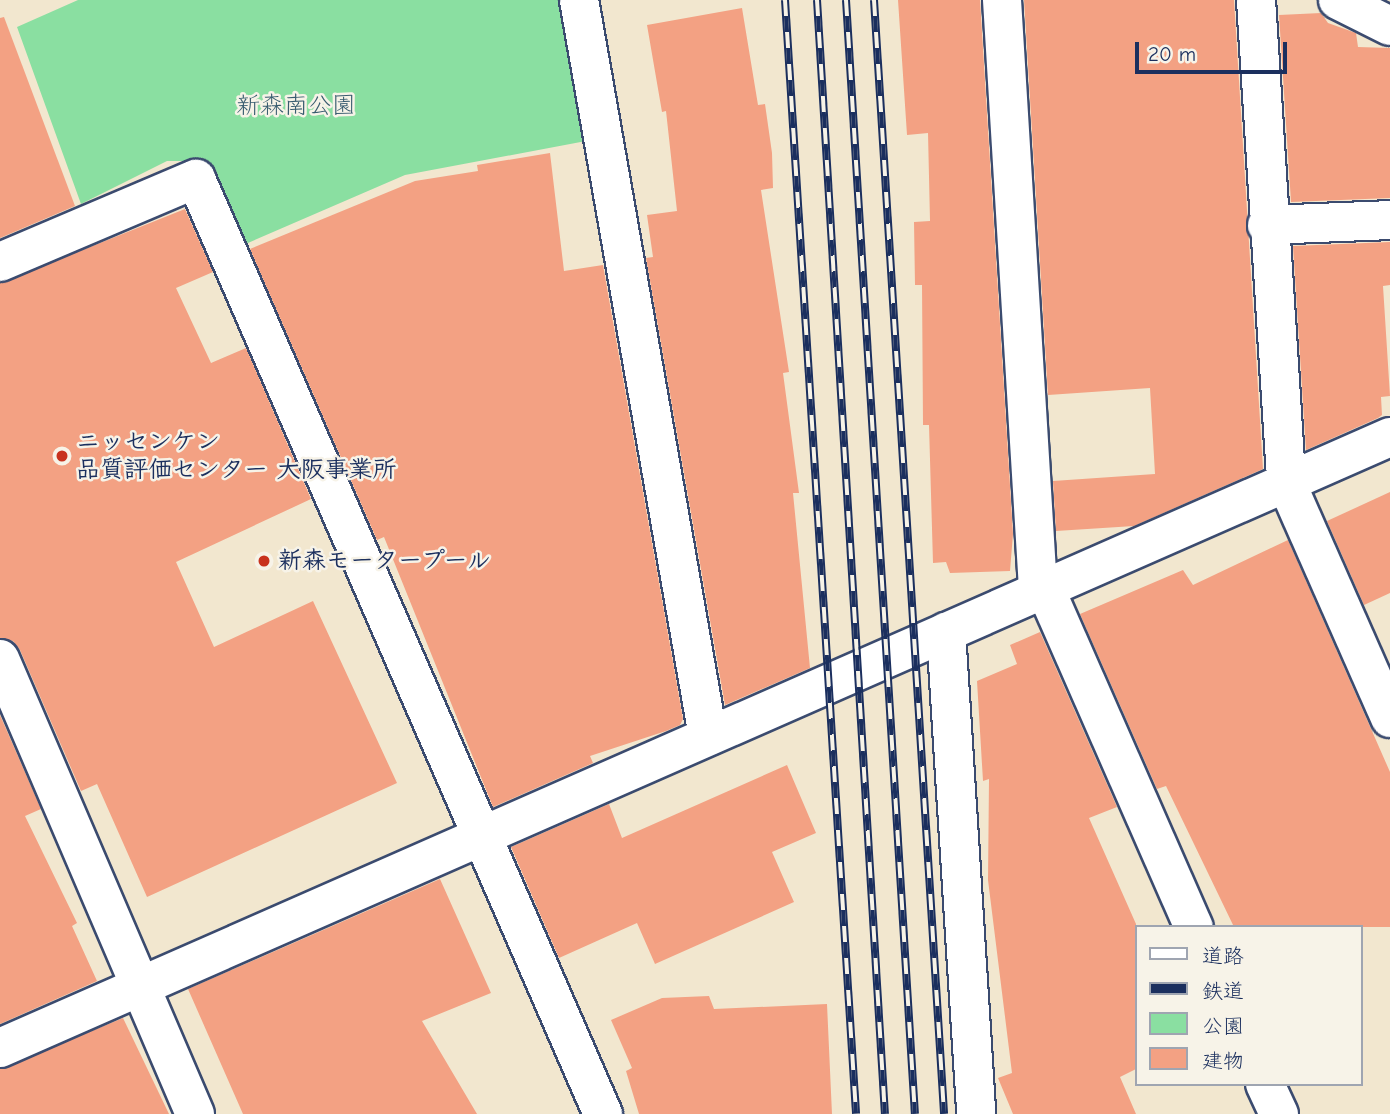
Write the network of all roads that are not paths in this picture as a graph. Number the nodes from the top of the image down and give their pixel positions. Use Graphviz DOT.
graph roads {
  1 [pos="579,0"];
  2 [pos="1002,0"];
  3 [pos="1256,0"];
  4 [pos="1338,0"];
  5 [pos="1390,26"];
  6 [pos="1390,220"];
  7 [pos="1267,225"];
  8 [pos="0,262"];
  9 [pos="1390,437"];
  10 [pos="1286,482"];
  11 [pos="1038,589"];
  12 [pos="946,632"];
  13 [pos="0,659"];
  14 [pos="1390,718"];
  15 [pos="708,736"];
  16 [pos="482,838"];
  17 [pos="1193,925"];
  18 [pos="138,986"];
  19 [pos="0,1048"];
  20 [pos="1266,1086"];
  21 [pos="195,1114"];
  22 [pos="603,1114"];
  23 [pos="976,1114"];
  24 [pos="1279,1114"];
  1 -- 15 [label="street"];
  2 -- 11 [label="street"];
  3 -- 7 [label="street"];
  4 -- 5 [label="street"];
  6 -- 7 [label="street"];
  7 -- 10 [label="street"];
  8 -- 16 [label="street"];
  9 -- 10 [label="street"];
  10 -- 11 [label="street"];
  10 -- 14 [label="street"];
  11 -- 12 [label="street"];
  11 -- 17 [label="street"];
  12 -- 15 [label="street"];
  12 -- 23 [label="street"];
  13 -- 18 [label="street"];
  15 -- 16 [label="street"];
  16 -- 18 [label="street"];
  16 -- 22 [label="street"];
  18 -- 19 [label="street"];
  18 -- 21 [label="street"];
  20 -- 24 [label="street"];
}
